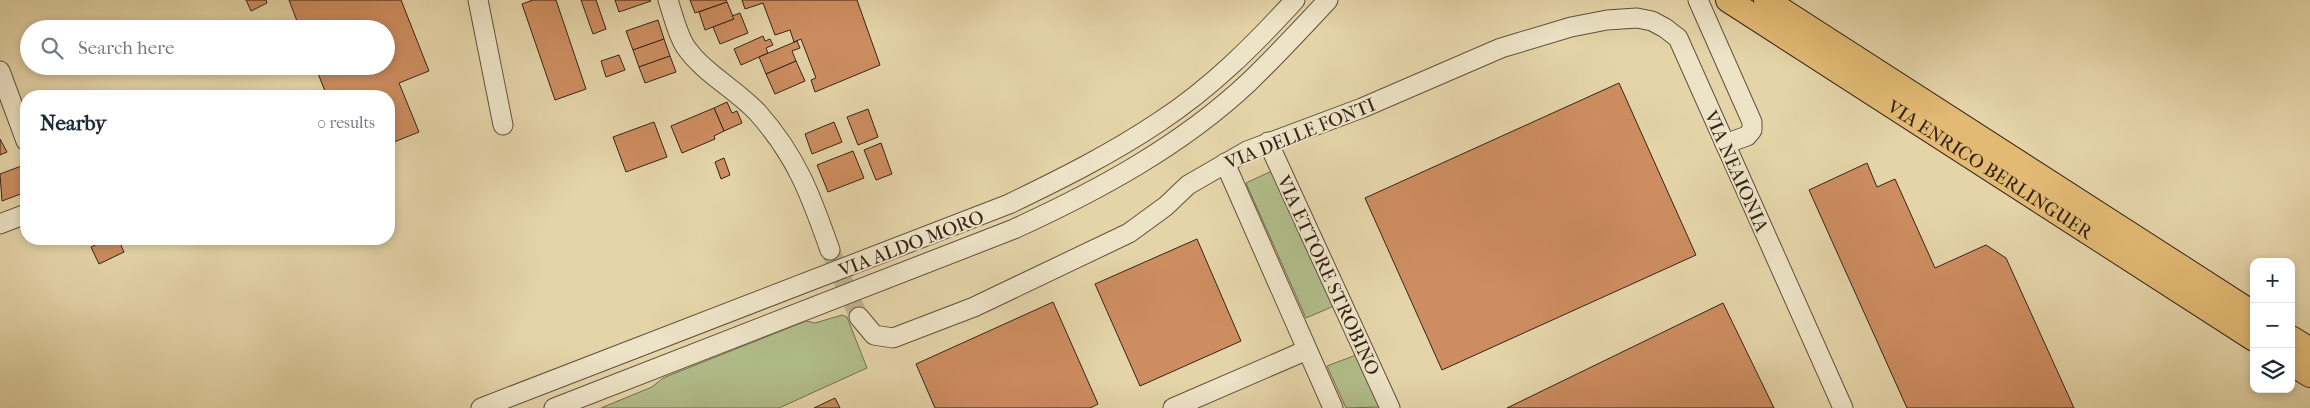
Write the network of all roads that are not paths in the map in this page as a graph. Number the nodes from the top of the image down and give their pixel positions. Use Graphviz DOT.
graph roads {
  1 [pos="478,0"];
  2 [pos="668,0"];
  3 [pos="1295,0"];
  4 [pos="1328,0"];
  5 [pos="1698,0"];
  6 [pos="1728,0"];
  7 [pos="1766,0"];
  8 [pos="1571,28"];
  9 [pos="0,71"];
  10 [pos="20,125"];
  11 [pos="503,125"];
  12 [pos="1268,142"];
  13 [pos="1725,144"];
  14 [pos="1225,163"];
  15 [pos="20,216"];
  16 [pos="0,224"];
  17 [pos="830,250"];
  18 [pos="2250,311"];
  19 [pos="859,317"];
  20 [pos="2250,336"];
  21 [pos="2295,341"];
  22 [pos="1306,350"];
  23 [pos="2310,350"];
  24 [pos="2295,366"];
  25 [pos="2310,375"];
  26 [pos="481,408"];
  27 [pos="554,408"];
  28 [pos="1173,408"];
  29 [pos="1333,408"];
  30 [pos="1390,408"];
  31 [pos="1843,408"];
  1 -- 11 [label="street"];
  2 -- 17 [label="street"];
  3 -- 26 [label="street, VIA ALDO MORO"];
  4 -- 27 [label="street, VIA ALDO MORO"];
  5 -- 13 [label="street"];
  6 -- 20 [label="main road, VIA ENRICO BERLINGUER"];
  7 -- 18 [label="main road, VIA ENRICO BERLINGUER"];
  8 -- 12 [label="street, VIA DELLE FONTI"];
  8 -- 13 [label="street, VIA NEAIONIA"];
  9 -- 10 [label="street"];
  12 -- 14 [label="street, VIA DELLE FONTI"];
  12 -- 30 [label="street, VIA ETTORE STROBINO"];
  13 -- 31 [label="street, VIA NEAIONIA"];
  14 -- 19 [label="street, VIA DELLE FONTI"];
  14 -- 22 [label="street"];
  15 -- 16 [label="street"];
  21 -- 23 [label="main road"];
  22 -- 28 [label="street"];
  22 -- 29 [label="street"];
  24 -- 25 [label="main road"];
}
